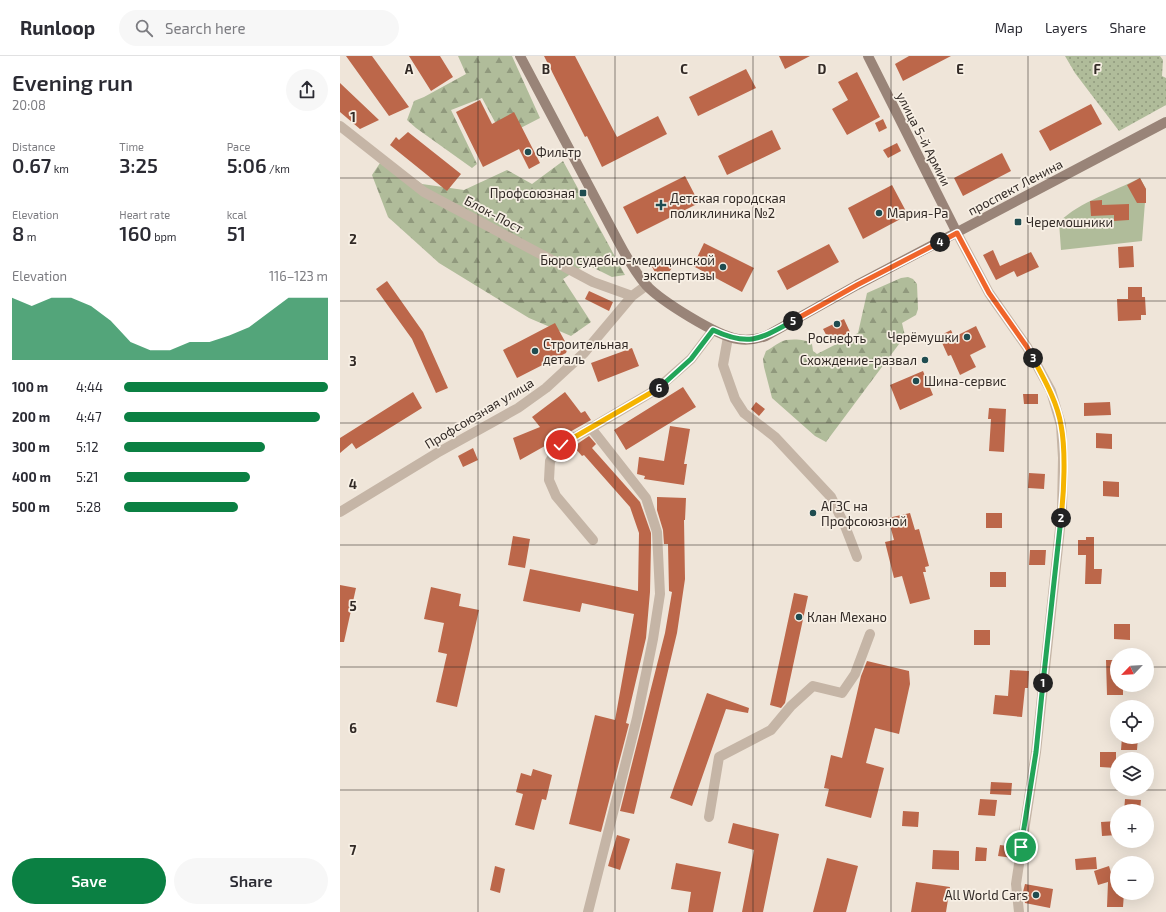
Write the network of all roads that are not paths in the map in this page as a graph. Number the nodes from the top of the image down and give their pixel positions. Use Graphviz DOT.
graph roads {
  1 [pos="520,56"];
  2 [pos="868,56"];
  3 [pos="1166,122"];
  4 [pos="340,126"];
  5 [pos="957,233"];
  6 [pos="647,285"];
  7 [pos="632,296"];
  8 [pos="713,330"];
  9 [pos="728,337"];
  10 [pos="591,428"];
  11 [pos="340,512"];
  12 [pos="593,540"];
  13 [pos="857,557"];
  14 [pos="870,634"];
  15 [pos="709,817"];
  16 [pos="588,912"];
  17 [pos="1019,912"];
  1 -- 6 [label="main road"];
  2 -- 5 [label="main road, улица 5-й Армии"];
  3 -- 5 [label="main road, проспект Ленина"];
  4 -- 7 [label="street, Блок-Пост"];
  5 -- 9 [label="main road, проспект Ленина"];
  5 -- 17 [label="street"];
  6 -- 7 [label="street"];
  6 -- 8 [label="main road"];
  7 -- 11 [label="street, Профсоюзная улица"];
  8 -- 9 [label="main road"];
  8 -- 10 [label="street"];
  9 -- 13 [label="street"];
  10 -- 12 [label="street"];
  10 -- 16 [label="street"];
  14 -- 15 [label="street"];
}
